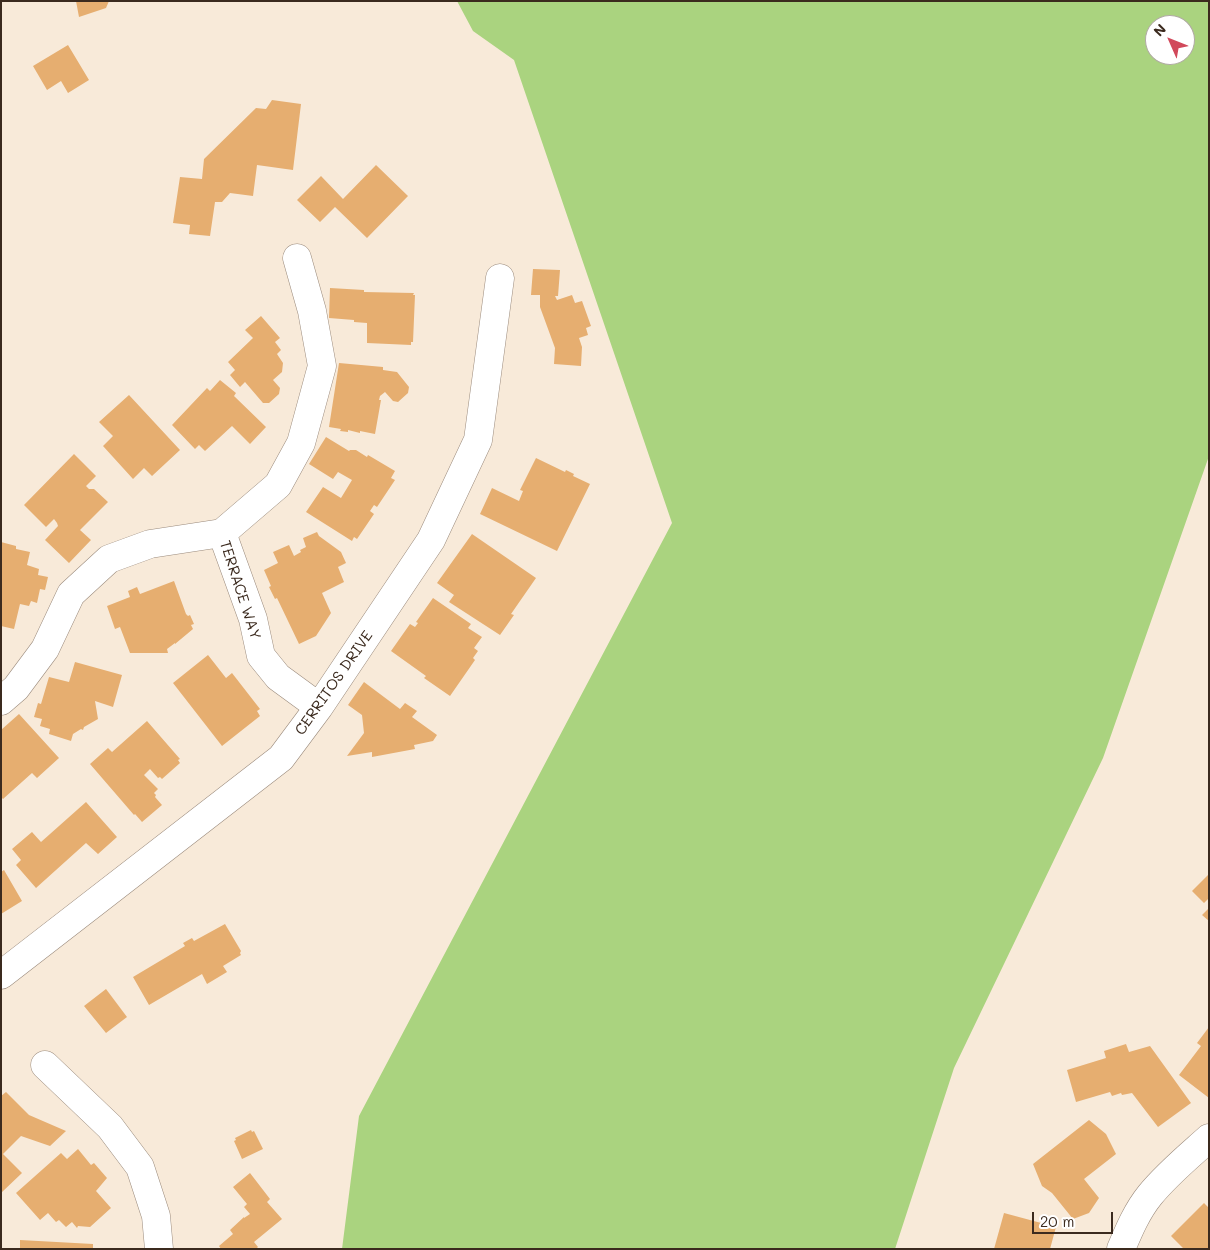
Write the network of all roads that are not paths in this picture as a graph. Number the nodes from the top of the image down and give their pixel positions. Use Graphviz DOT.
graph roads {
  1 [pos="297,258"];
  2 [pos="500,278"];
  3 [pos="222,533"];
  4 [pos="1,701"];
  5 [pos="319,707"];
  6 [pos="1,975"];
  7 [pos="45,1065"];
  8 [pos="1209,1138"];
  9 [pos="159,1249"];
  10 [pos="1121,1249"];
  1 -- 3 [label="street"];
  2 -- 5 [label="street, CERRITOS DRIVE"];
  3 -- 4 [label="street, TERRACE WAY"];
  3 -- 5 [label="street, TERRACE WAY"];
  5 -- 6 [label="street, CERRITOS DRIVE"];
  7 -- 9 [label="street"];
  8 -- 10 [label="street"];
}
